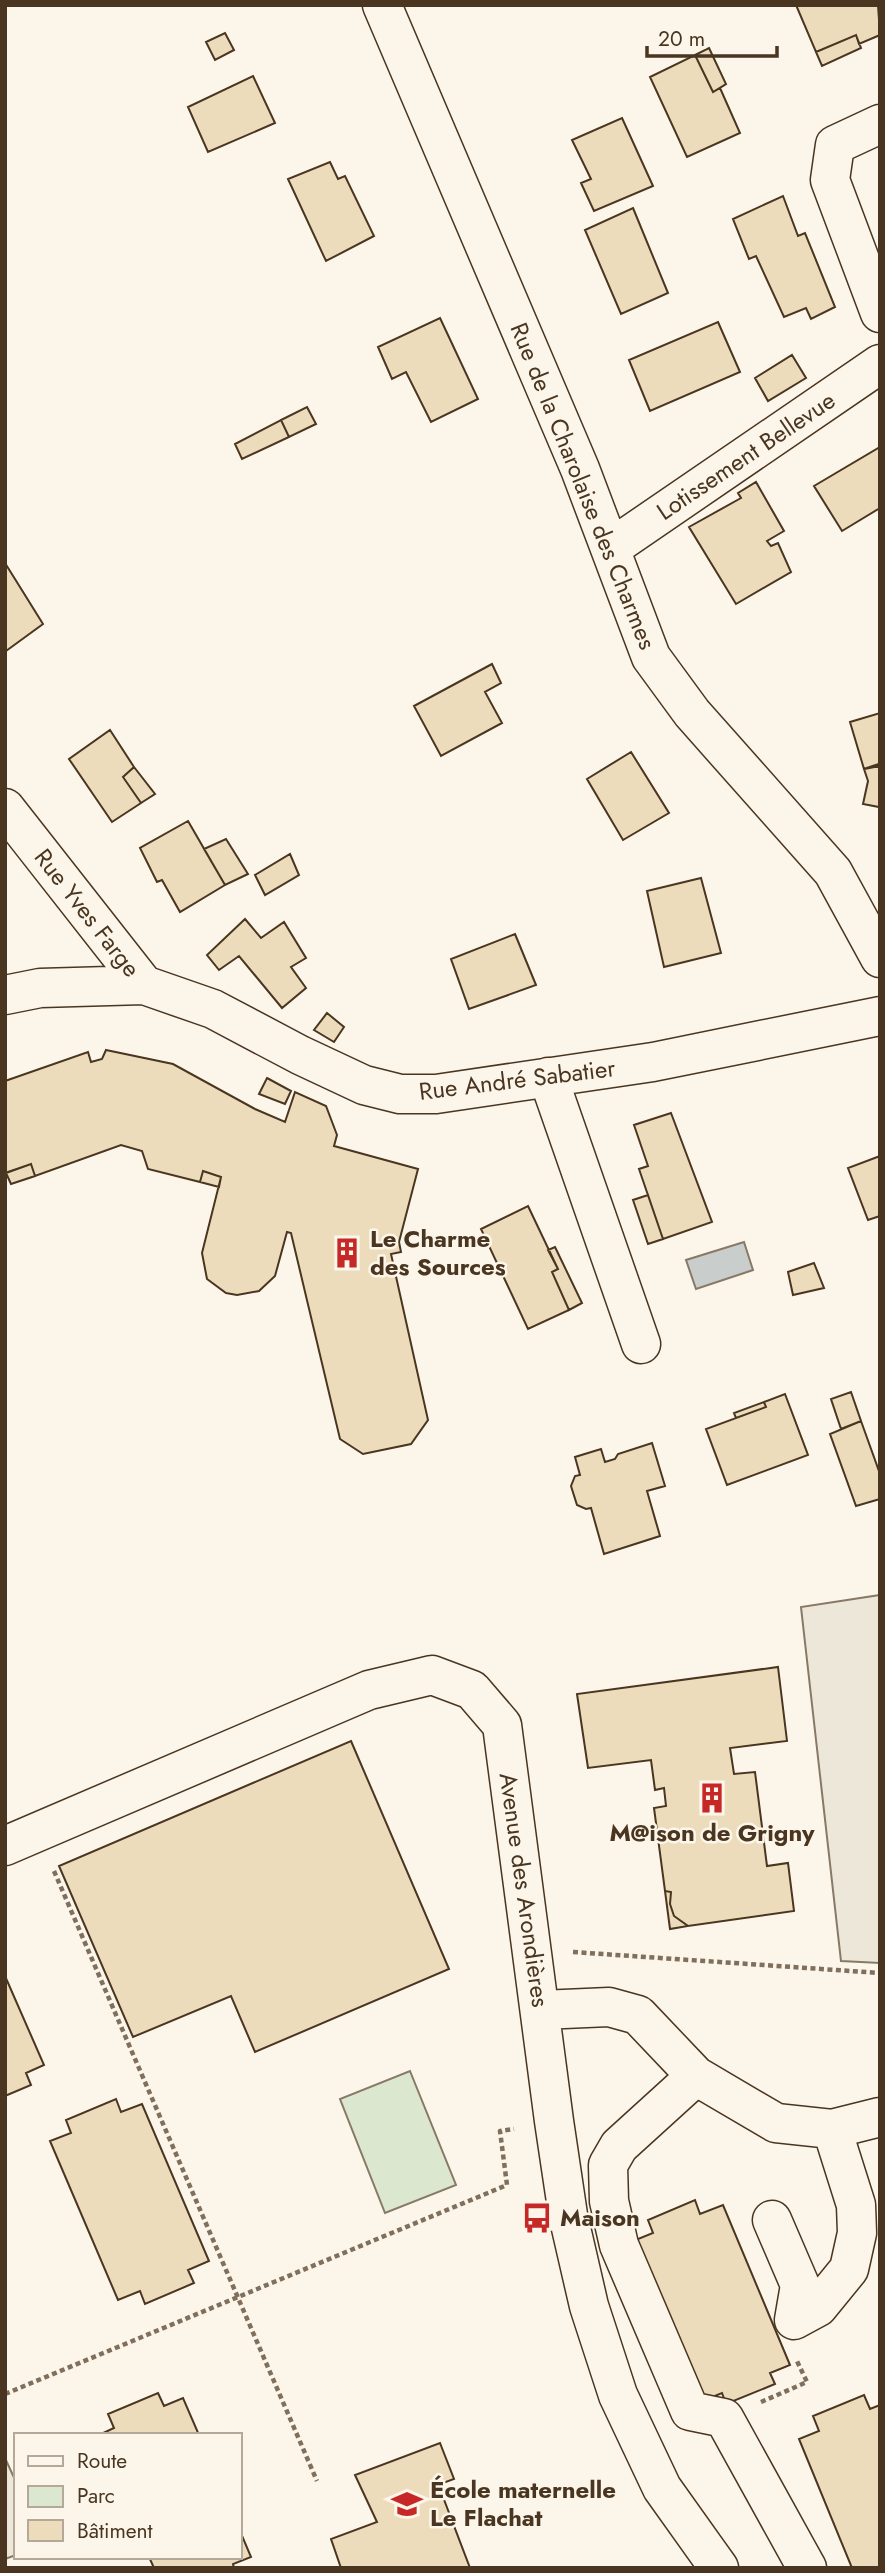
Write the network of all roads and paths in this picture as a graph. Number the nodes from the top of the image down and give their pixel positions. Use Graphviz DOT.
graph roads {
  1 [pos="382,5"];
  2 [pos="880,124"];
  3 [pos="880,313"];
  4 [pos="880,364"];
  5 [pos="611,548"];
  6 [pos="5,808"];
  7 [pos="880,958"];
  8 [pos="144,985"];
  9 [pos="5,995"];
  10 [pos="880,1016"];
  11 [pos="548,1077"];
  12 [pos="641,1344"];
  13 [pos="21,1839"];
  14 [pos="532,1949"];
  15 [pos="880,1973"];
  16 [pos="541,2010"];
  17 [pos="696,2076"];
  18 [pos="880,2117"];
  19 [pos="554,2121"];
  20 [pos="832,2129"];
  21 [pos="772,2220"];
  22 [pos="238,2297"];
  23 [pos="794,2320"];
  24 [pos="5,2394"];
  25 [pos="724,2418"];
  26 [pos="317,2481"];
  27 [pos="719,2568"];
  28 [pos="807,2568"];
  1 -- 5 [label="street, Rue de la Charolaise des Charmes"];
  2 -- 3 [label="street"];
  4 -- 5 [label="street, Lotissement Bellevue"];
  5 -- 7 [label="street, Rue de la Charolaise des Charmes"];
  6 -- 8 [label="street, Rue Yves Farge"];
  8 -- 9 [label="street, Rue André Sabatier"];
  8 -- 11 [label="street, Rue André Sabatier"];
  10 -- 11 [label="street, Rue André Sabatier"];
  11 -- 12 [label="street"];
  13 -- 14 [label="street, Avenue des Arondières"];
  13 -- 22 [label="path"];
  14 -- 15 [label="path"];
  14 -- 16 [label="street, Avenue des Arondières"];
  16 -- 17 [label="street"];
  16 -- 19 [label="street, Avenue des Arondières"];
  17 -- 20 [label="street"];
  17 -- 25 [label="street"];
  18 -- 20 [label="street"];
  19 -- 22 [label="path"];
  19 -- 27 [label="street, Avenue des Arondières"];
  20 -- 23 [label="street"];
  21 -- 23 [label="street"];
  22 -- 24 [label="path"];
  22 -- 26 [label="path"];
  23 -- 25 [label="path"];
  25 -- 28 [label="street"];
}
